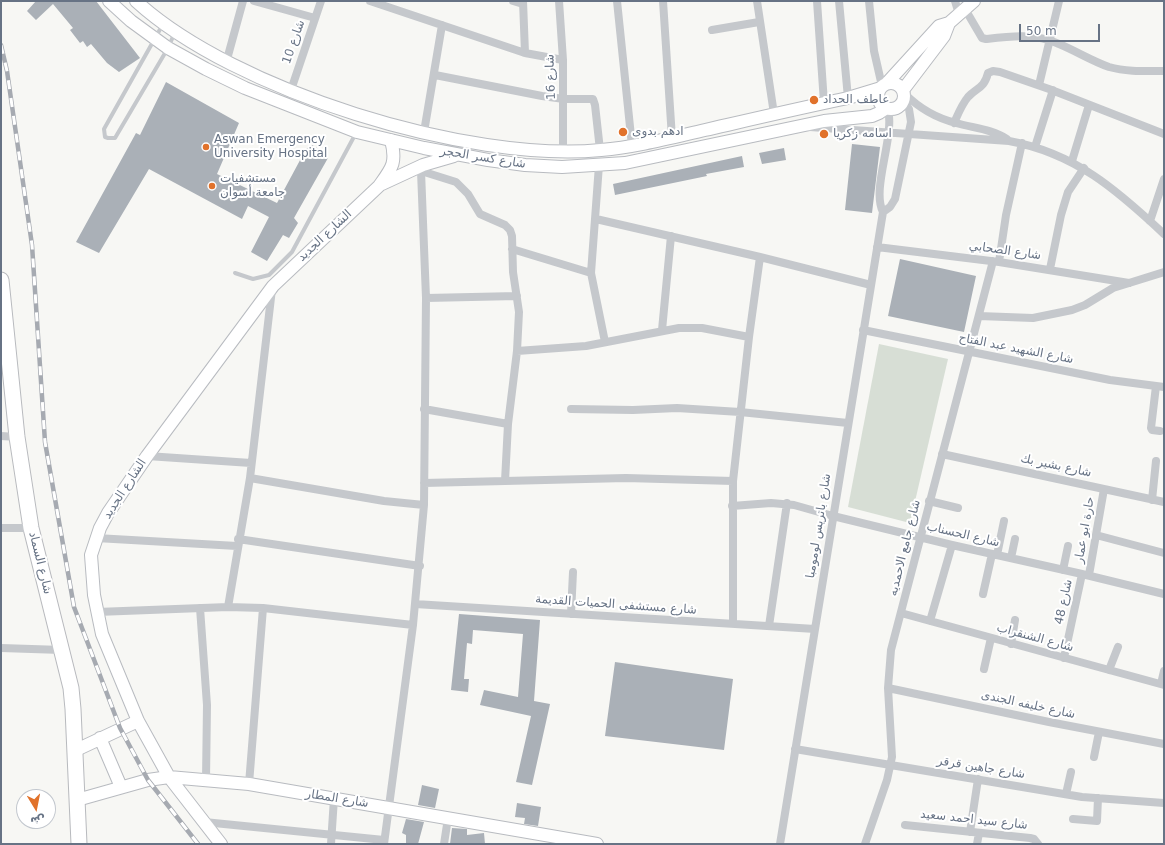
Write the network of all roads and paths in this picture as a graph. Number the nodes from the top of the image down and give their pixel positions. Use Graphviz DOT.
graph roads {
  1 [pos="109,1"];
  2 [pos="243,1"];
  3 [pos="254,1"];
  4 [pos="321,1"];
  5 [pos="370,1"];
  6 [pos="513,1"];
  7 [pos="559,1"];
  8 [pos="617,1"];
  9 [pos="663,1"];
  10 [pos="757,1"];
  11 [pos="817,1"];
  12 [pos="839,1"];
  13 [pos="869,1"];
  14 [pos="955,1"];
  15 [pos="1059,1"];
  16 [pos="142,3"];
  17 [pos="264,3"];
  18 [pos="523,3"];
  19 [pos="966,8"];
  20 [pos="315,18"];
  21 [pos="759,22"];
  22 [pos="949,23"];
  23 [pos="164,24"];
  24 [pos="442,25"];
  25 [pos="712,30"];
  26 [pos="175,32"];
  27 [pos="156,40"];
  28 [pos="1049,40"];
  29 [pos="168,48"];
  30 [pos="525,53"];
  31 [pos="563,60"];
  32 [pos="226,62"];
  33 [pos="1164,71"];
  34 [pos="435,75"];
  35 [pos="1039,85"];
  36 [pos="883,86"];
  37 [pos="290,90"];
  38 [pos="1053,90"];
  39 [pos="904,95"];
  40 [pos="848,98"];
  41 [pos="564,99"];
  42 [pos="824,103"];
  43 [pos="1089,105"];
  44 [pos="887,108"];
  45 [pos="774,114"];
  46 [pos="954,123"];
  47 [pos="799,126"];
  48 [pos="357,132"];
  49 [pos="424,132"];
  50 [pos="889,132"];
  51 [pos="909,134"];
  52 [pos="1164,134"];
  53 [pos="672,138"];
  54 [pos="391,140"];
  55 [pos="1009,141"];
  56 [pos="1022,143"];
  57 [pos="632,146"];
  58 [pos="1035,147"];
  59 [pos="600,150"];
  60 [pos="563,152"];
  61 [pos="458,155"];
  62 [pos="1072,161"];
  63 [pos="599,165"];
  64 [pos="1084,168"];
  65 [pos="417,170"];
  66 [pos="1164,179"];
  67 [pos="379,186"];
  68 [pos="883,212"];
  69 [pos="596,219"];
  70 [pos="1150,221"];
  71 [pos="1164,228"];
  72 [pos="1164,234"];
  73 [pos="671,236"];
  74 [pos="877,247"];
  75 [pos="512,249"];
  76 [pos="760,257"];
  77 [pos="996,261"];
  78 [pos="1050,269"];
  79 [pos="1164,272"];
  80 [pos="235,273"];
  81 [pos="591,273"];
  82 [pos="1,282"];
  83 [pos="1129,283"];
  84 [pos="273,286"];
  85 [pos="871,286"];
  86 [pos="517,296"];
  87 [pos="426,298"];
  88 [pos="979,316"];
  89 [pos="662,330"];
  90 [pos="863,330"];
  91 [pos="749,337"];
  92 [pos="605,342"];
  93 [pos="517,351"];
  94 [pos="969,352"];
  95 [pos="1160,386"];
  96 [pos="424,409"];
  97 [pos="570,409"];
  98 [pos="740,412"];
  99 [pos="848,423"];
  100 [pos="508,424"];
  101 [pos="1160,432"];
  102 [pos="1,436"];
  103 [pos="17,437"];
  104 [pos="942,454"];
  105 [pos="147,456"];
  106 [pos="1156,461"];
  107 [pos="251,463"];
  108 [pos="250,478"];
  109 [pos="505,481"];
  110 [pos="734,481"];
  111 [pos="424,483"];
  112 [pos="1104,489"];
  113 [pos="1152,500"];
  114 [pos="929,501"];
  115 [pos="1164,502"];
  116 [pos="787,503"];
  117 [pos="424,505"];
  118 [pos="732,506"];
  119 [pos="958,508"];
  120 [pos="833,516"];
  121 [pos="1004,521"];
  122 [pos="1,528"];
  123 [pos="31,528"];
  124 [pos="1096,535"];
  125 [pos="920,537"];
  126 [pos="96,538"];
  127 [pos="1015,539"];
  128 [pos="238,543"];
  129 [pos="952,545"];
  130 [pos="1068,546"];
  131 [pos="1164,553"];
  132 [pos="994,554"];
  133 [pos="1011,558"];
  134 [pos="420,566"];
  135 [pos="1063,570"];
  136 [pos="573,572"];
  137 [pos="1086,574"];
  138 [pos="983,594"];
  139 [pos="1164,594"];
  140 [pos="415,604"];
  141 [pos="228,607"];
  142 [pos="200,608"];
  143 [pos="263,608"];
  144 [pos="97,612"];
  145 [pos="901,613"];
  146 [pos="571,614"];
  147 [pos="1015,620"];
  148 [pos="930,621"];
  149 [pos="733,624"];
  150 [pos="413,625"];
  151 [pos="769,626"];
  152 [pos="815,629"];
  153 [pos="991,638"];
  154 [pos="1011,644"];
  155 [pos="1118,647"];
  156 [pos="1,648"];
  157 [pos="62,650"];
  158 [pos="1064,658"];
  159 [pos="984,669"];
  160 [pos="1109,670"];
  161 [pos="1164,671"];
  162 [pos="1163,685"];
  163 [pos="888,688"];
  164 [pos="138,721"];
  165 [pos="1098,732"];
  166 [pos="100,738"];
  167 [pos="1164,744"];
  168 [pos="795,749"];
  169 [pos="74,751"];
  170 [pos="1094,756"];
  171 [pos="891,765"];
  172 [pos="1071,772"];
  173 [pos="169,776"];
  174 [pos="978,779"];
  175 [pos="206,780"];
  176 [pos="249,784"];
  177 [pos="120,787"];
  178 [pos="1066,794"];
  179 [pos="334,798"];
  180 [pos="1098,798"];
  181 [pos="77,800"];
  182 [pos="1164,803"];
  183 [pos="389,807"];
  184 [pos="448,818"];
  185 [pos="1073,820"];
  186 [pos="204,822"];
  187 [pos="905,825"];
  188 [pos="970,832"];
  189 [pos="979,833"];
  190 [pos="331,835"];
  191 [pos="384,842"];
  192 [pos="571,842"];
  193 [pos="79,844"];
  194 [pos="221,844"];
  195 [pos="331,844"];
  196 [pos="444,844"];
  197 [pos="597,844"];
  198 [pos="780,844"];
  199 [pos="865,844"];
  200 [pos="977,844"];
  201 [pos="1038,844"];
  1 -- 27 [label="main road, شارع كسر الحجر"];
  2 -- 32 [label="street"];
  3 -- 17 [label="street"];
  4 -- 20 [label="street, شارع 10"];
  5 -- 24 [label="street"];
  6 -- 18 [label="street"];
  7 -- 31 [label="street, شارع 16"];
  8 -- 57 [label="street"];
  9 -- 53 [label="street"];
  10 -- 21 [label="street"];
  11 -- 42 [label="street"];
  12 -- 40 [label="street"];
  13 -- 36 [label="street"];
  14 -- 19 [label="street"];
  15 -- 28 [label="street"];
  16 -- 23 [label="main road, شارع كسر الحجر"];
  17 -- 20 [label="street"];
  18 -- 30 [label="street"];
  19 -- 22 [label="main road"];
  19 -- 28 [label="street"];
  20 -- 37 [label="street, شارع 10"];
  21 -- 25 [label="street"];
  21 -- 45 [label="street"];
  22 -- 36 [label="main road"];
  22 -- 39 [label="main road"];
  23 -- 26 [label="main road, شارع كسر الحجر"];
  23 -- 27 [label="lane"];
  24 -- 30 [label="street"];
  24 -- 34 [label="street"];
  26 -- 29 [label="lane"];
  26 -- 32 [label="main road, شارع كسر الحجر"];
  27 -- 29 [label="main road, شارع كسر الحجر"];
  27 -- 29 [label="lane"];
  28 -- 33 [label="street"];
  28 -- 35 [label="street"];
  29 -- 48 [label="main road, شارع كسر الحجر"];
  30 -- 31 [label="street"];
  31 -- 41 [label="street, شارع 16"];
  32 -- 37 [label="main road, شارع كسر الحجر"];
  34 -- 41 [label="street"];
  34 -- 49 [label="street"];
  35 -- 38 [label="street"];
  35 -- 46 [label="street"];
  36 -- 39 [label="main road"];
  36 -- 40 [label="main road, شارع كسر الحجر"];
  36 -- 44 [label="main road"];
  37 -- 49 [label="main road, شارع كسر الحجر"];
  38 -- 43 [label="street"];
  38 -- 58 [label="street"];
  39 -- 44 [label="main road"];
  39 -- 46 [label="street"];
  39 -- 51 [label="street"];
  40 -- 42 [label="main road, شارع كسر الحجر"];
  41 -- 59 [label="street"];
  41 -- 60 [label="street, شارع 16"];
  42 -- 45 [label="main road, شارع كسر الحجر"];
  43 -- 52 [label="street"];
  43 -- 62 [label="street"];
  44 -- 47 [label="main road, شارع كسر الحجر"];
  44 -- 50 [label="street, شارع باتريس لومومبا"];
  45 -- 53 [label="main road, شارع كسر الحجر"];
  46 -- 55 [label="street"];
  47 -- 50 [label="street"];
  47 -- 63 [label="main road, شارع كسر الحجر"];
  48 -- 54 [label="main road, شارع كسر الحجر"];
  48 -- 80 [label="lane"];
  49 -- 60 [label="main road, شارع كسر الحجر"];
  50 -- 51 [label="street"];
  50 -- 68 [label="street, شارع باتريس لومومبا"];
  51 -- 55 [label="street"];
  51 -- 68 [label="street"];
  53 -- 57 [label="main road, شارع كسر الحجر"];
  54 -- 61 [label="main road, شارع كسر الحجر"];
  54 -- 67 [label="main road, الشارع الجديد"];
  55 -- 56 [label="street"];
  56 -- 58 [label="street"];
  56 -- 77 [label="street, شارع جامع الاحمديه"];
  57 -- 59 [label="main road, شارع كسر الحجر"];
  58 -- 62 [label="street"];
  59 -- 60 [label="main road, شارع كسر الحجر"];
  61 -- 63 [label="main road, شارع كسر الحجر"];
  61 -- 65 [label="main road, الشارع الجديد"];
  62 -- 64 [label="street"];
  63 -- 69 [label="street"];
  64 -- 70 [label="street"];
  64 -- 78 [label="street"];
  65 -- 67 [label="main road, الشارع الجديد"];
  65 -- 75 [label="street"];
  65 -- 87 [label="street"];
  66 -- 70 [label="street"];
  67 -- 84 [label="main road, الشارع الجديد"];
  68 -- 74 [label="street, شارع باتريس لومومبا"];
  69 -- 73 [label="street"];
  69 -- 81 [label="street"];
  70 -- 71 [label="street"];
  70 -- 72 [label="street"];
  73 -- 76 [label="street"];
  73 -- 89 [label="street"];
  74 -- 77 [label="street, شارع الصحابي"];
  74 -- 85 [label="street, شارع باتريس لومومبا"];
  75 -- 81 [label="street"];
  75 -- 86 [label="street"];
  76 -- 85 [label="street"];
  76 -- 91 [label="street"];
  77 -- 78 [label="street, شارع الصحابي"];
  77 -- 88 [label="street, شارع جامع الاحمديه"];
  78 -- 83 [label="street, شارع الصحابي"];
  79 -- 83 [label="street"];
  81 -- 92 [label="street"];
  82 -- 103 [label="highway, شارع السماد"];
  83 -- 88 [label="street"];
  84 -- 105 [label="main road, الشارع الجديد"];
  84 -- 107 [label="street"];
  85 -- 90 [label="street, شارع باتريس لومومبا"];
  86 -- 87 [label="street"];
  86 -- 93 [label="street"];
  87 -- 96 [label="street"];
  88 -- 94 [label="street, شارع جامع الاحمديه"];
  89 -- 91 [label="street"];
  89 -- 92 [label="street"];
  90 -- 94 [label="street, شارع الشهيد عبد الفتاح"];
  90 -- 99 [label="street, شارع باتريس لومومبا"];
  91 -- 98 [label="street"];
  92 -- 93 [label="street"];
  93 -- 100 [label="street"];
  94 -- 95 [label="street, شارع الشهيد عبد الفتاح"];
  94 -- 104 [label="street, شارع جامع الاحمديه"];
  95 -- 101 [label="street"];
  96 -- 100 [label="street"];
  96 -- 111 [label="street"];
  97 -- 98 [label="street"];
  98 -- 99 [label="street"];
  98 -- 110 [label="street"];
  99 -- 120 [label="street, شارع باتريس لومومبا"];
  100 -- 109 [label="street"];
  102 -- 103 [label="street"];
  103 -- 123 [label="highway, شارع السماد"];
  104 -- 112 [label="street, شارع بشير بك"];
  104 -- 114 [label="street, شارع جامع الاحمديه"];
  105 -- 107 [label="street"];
  105 -- 126 [label="main road, الشارع الجديد"];
  106 -- 113 [label="street"];
  107 -- 108 [label="street"];
  108 -- 117 [label="street"];
  108 -- 128 [label="street"];
  109 -- 110 [label="street"];
  109 -- 111 [label="street"];
  110 -- 118 [label="street"];
  111 -- 117 [label="street"];
  112 -- 113 [label="street, شارع بشير بك"];
  112 -- 124 [label="street, حارة ابو عمار"];
  113 -- 115 [label="street, شارع بشير بك"];
  114 -- 119 [label="street"];
  114 -- 125 [label="street, شارع جامع الاحمديه"];
  116 -- 118 [label="street, شارع الحسناب"];
  116 -- 120 [label="street, شارع الحسناب"];
  116 -- 151 [label="street"];
  117 -- 134 [label="street"];
  118 -- 149 [label="street"];
  120 -- 125 [label="street, شارع الحسناب"];
  120 -- 152 [label="street, شارع باتريس لومومبا"];
  121 -- 132 [label="street"];
  122 -- 123 [label="street"];
  123 -- 157 [label="highway, شارع السماد"];
  124 -- 131 [label="street"];
  124 -- 137 [label="street, حارة ابو عمار"];
  125 -- 129 [label="street, شارع الحسناب"];
  125 -- 145 [label="street, شارع جامع الاحمديه"];
  126 -- 128 [label="street"];
  126 -- 144 [label="main road, الشارع الجديد"];
  127 -- 133 [label="street"];
  128 -- 134 [label="street"];
  128 -- 141 [label="street"];
  129 -- 132 [label="street, شارع الحسناب"];
  129 -- 148 [label="street"];
  130 -- 135 [label="street"];
  132 -- 133 [label="street, شارع الحسناب"];
  132 -- 138 [label="street"];
  133 -- 135 [label="street, شارع الحسناب"];
  134 -- 140 [label="street"];
  135 -- 137 [label="street, شارع الحسناب"];
  136 -- 146 [label="street"];
  137 -- 139 [label="street, شارع الحسناب"];
  137 -- 158 [label="street, شارع 48"];
  140 -- 146 [label="street, شارع مستشفى الحميات القديمة"];
  140 -- 150 [label="street"];
  141 -- 142 [label="street"];
  141 -- 143 [label="street"];
  142 -- 144 [label="street"];
  142 -- 175 [label="street"];
  143 -- 150 [label="street"];
  143 -- 176 [label="street"];
  144 -- 164 [label="main road, الشارع الجديد"];
  145 -- 148 [label="street, شارع الشنقراب"];
  145 -- 163 [label="street, شارع جامع الاحمديه"];
  146 -- 149 [label="street, شارع مستشفى الحميات القديمة"];
  147 -- 154 [label="street"];
  148 -- 153 [label="street, شارع الشنقراب"];
  149 -- 151 [label="street, شارع مستشفى الحميات القديمة"];
  150 -- 183 [label="street"];
  151 -- 152 [label="street, شارع مستشفى الحميات القديمة"];
  152 -- 168 [label="street, شارع باتريس لومومبا"];
  153 -- 154 [label="street, شارع الشنقراب"];
  153 -- 159 [label="street"];
  154 -- 158 [label="street, شارع الشنقراب"];
  155 -- 160 [label="street"];
  156 -- 157 [label="street"];
  157 -- 169 [label="highway, شارع السماد"];
  158 -- 160 [label="street, شارع الشنقراب"];
  160 -- 162 [label="street, شارع الشنقراب"];
  161 -- 162 [label="street"];
  163 -- 165 [label="street, شارع خليفه الجندى"];
  163 -- 171 [label="street, شارع جامع الاحمديه"];
  164 -- 166 [label="main road"];
  164 -- 173 [label="main road, الشارع الجديد"];
  165 -- 167 [label="street, شارع خليفه الجندى"];
  165 -- 170 [label="street"];
  166 -- 169 [label="main road"];
  166 -- 177 [label="main road"];
  168 -- 171 [label="street, شارع جاهين قرقر"];
  168 -- 198 [label="street, شارع باتريس لومومبا"];
  169 -- 181 [label="highway, شارع السماد"];
  171 -- 174 [label="street, شارع جاهين قرقر"];
  171 -- 199 [label="street, شارع جامع الاحمديه"];
  172 -- 178 [label="street"];
  173 -- 175 [label="main road, شارع المطار"];
  173 -- 177 [label="main road, شارع المطار"];
  173 -- 186 [label="main road, الشارع الجديد"];
  174 -- 178 [label="street, شارع جاهين قرقر"];
  174 -- 188 [label="street"];
  175 -- 176 [label="main road, شارع المطار"];
  176 -- 179 [label="main road, شارع المطار"];
  177 -- 181 [label="main road, شارع المطار"];
  178 -- 180 [label="street, شارع جاهين قرقر"];
  179 -- 183 [label="main road, شارع المطار"];
  179 -- 190 [label="street"];
  180 -- 182 [label="street, شارع جاهين قرقر"];
  180 -- 185 [label="street"];
  181 -- 193 [label="highway, شارع السماد"];
  183 -- 184 [label="main road, شارع المطار"];
  183 -- 191 [label="street"];
  184 -- 192 [label="main road, شارع المطار"];
  184 -- 196 [label="street"];
  186 -- 190 [label="street"];
  186 -- 194 [label="main road, الشارع الجديد"];
  187 -- 188 [label="street, شارع سيد احمد سعيد"];
  188 -- 189 [label="street, شارع سيد احمد سعيد"];
  189 -- 200 [label="street"];
  189 -- 201 [label="street, شارع سيد احمد سعيد"];
  190 -- 191 [label="street"];
  190 -- 195 [label="street"];
  192 -- 197 [label="main road, شارع المطار"];
}
